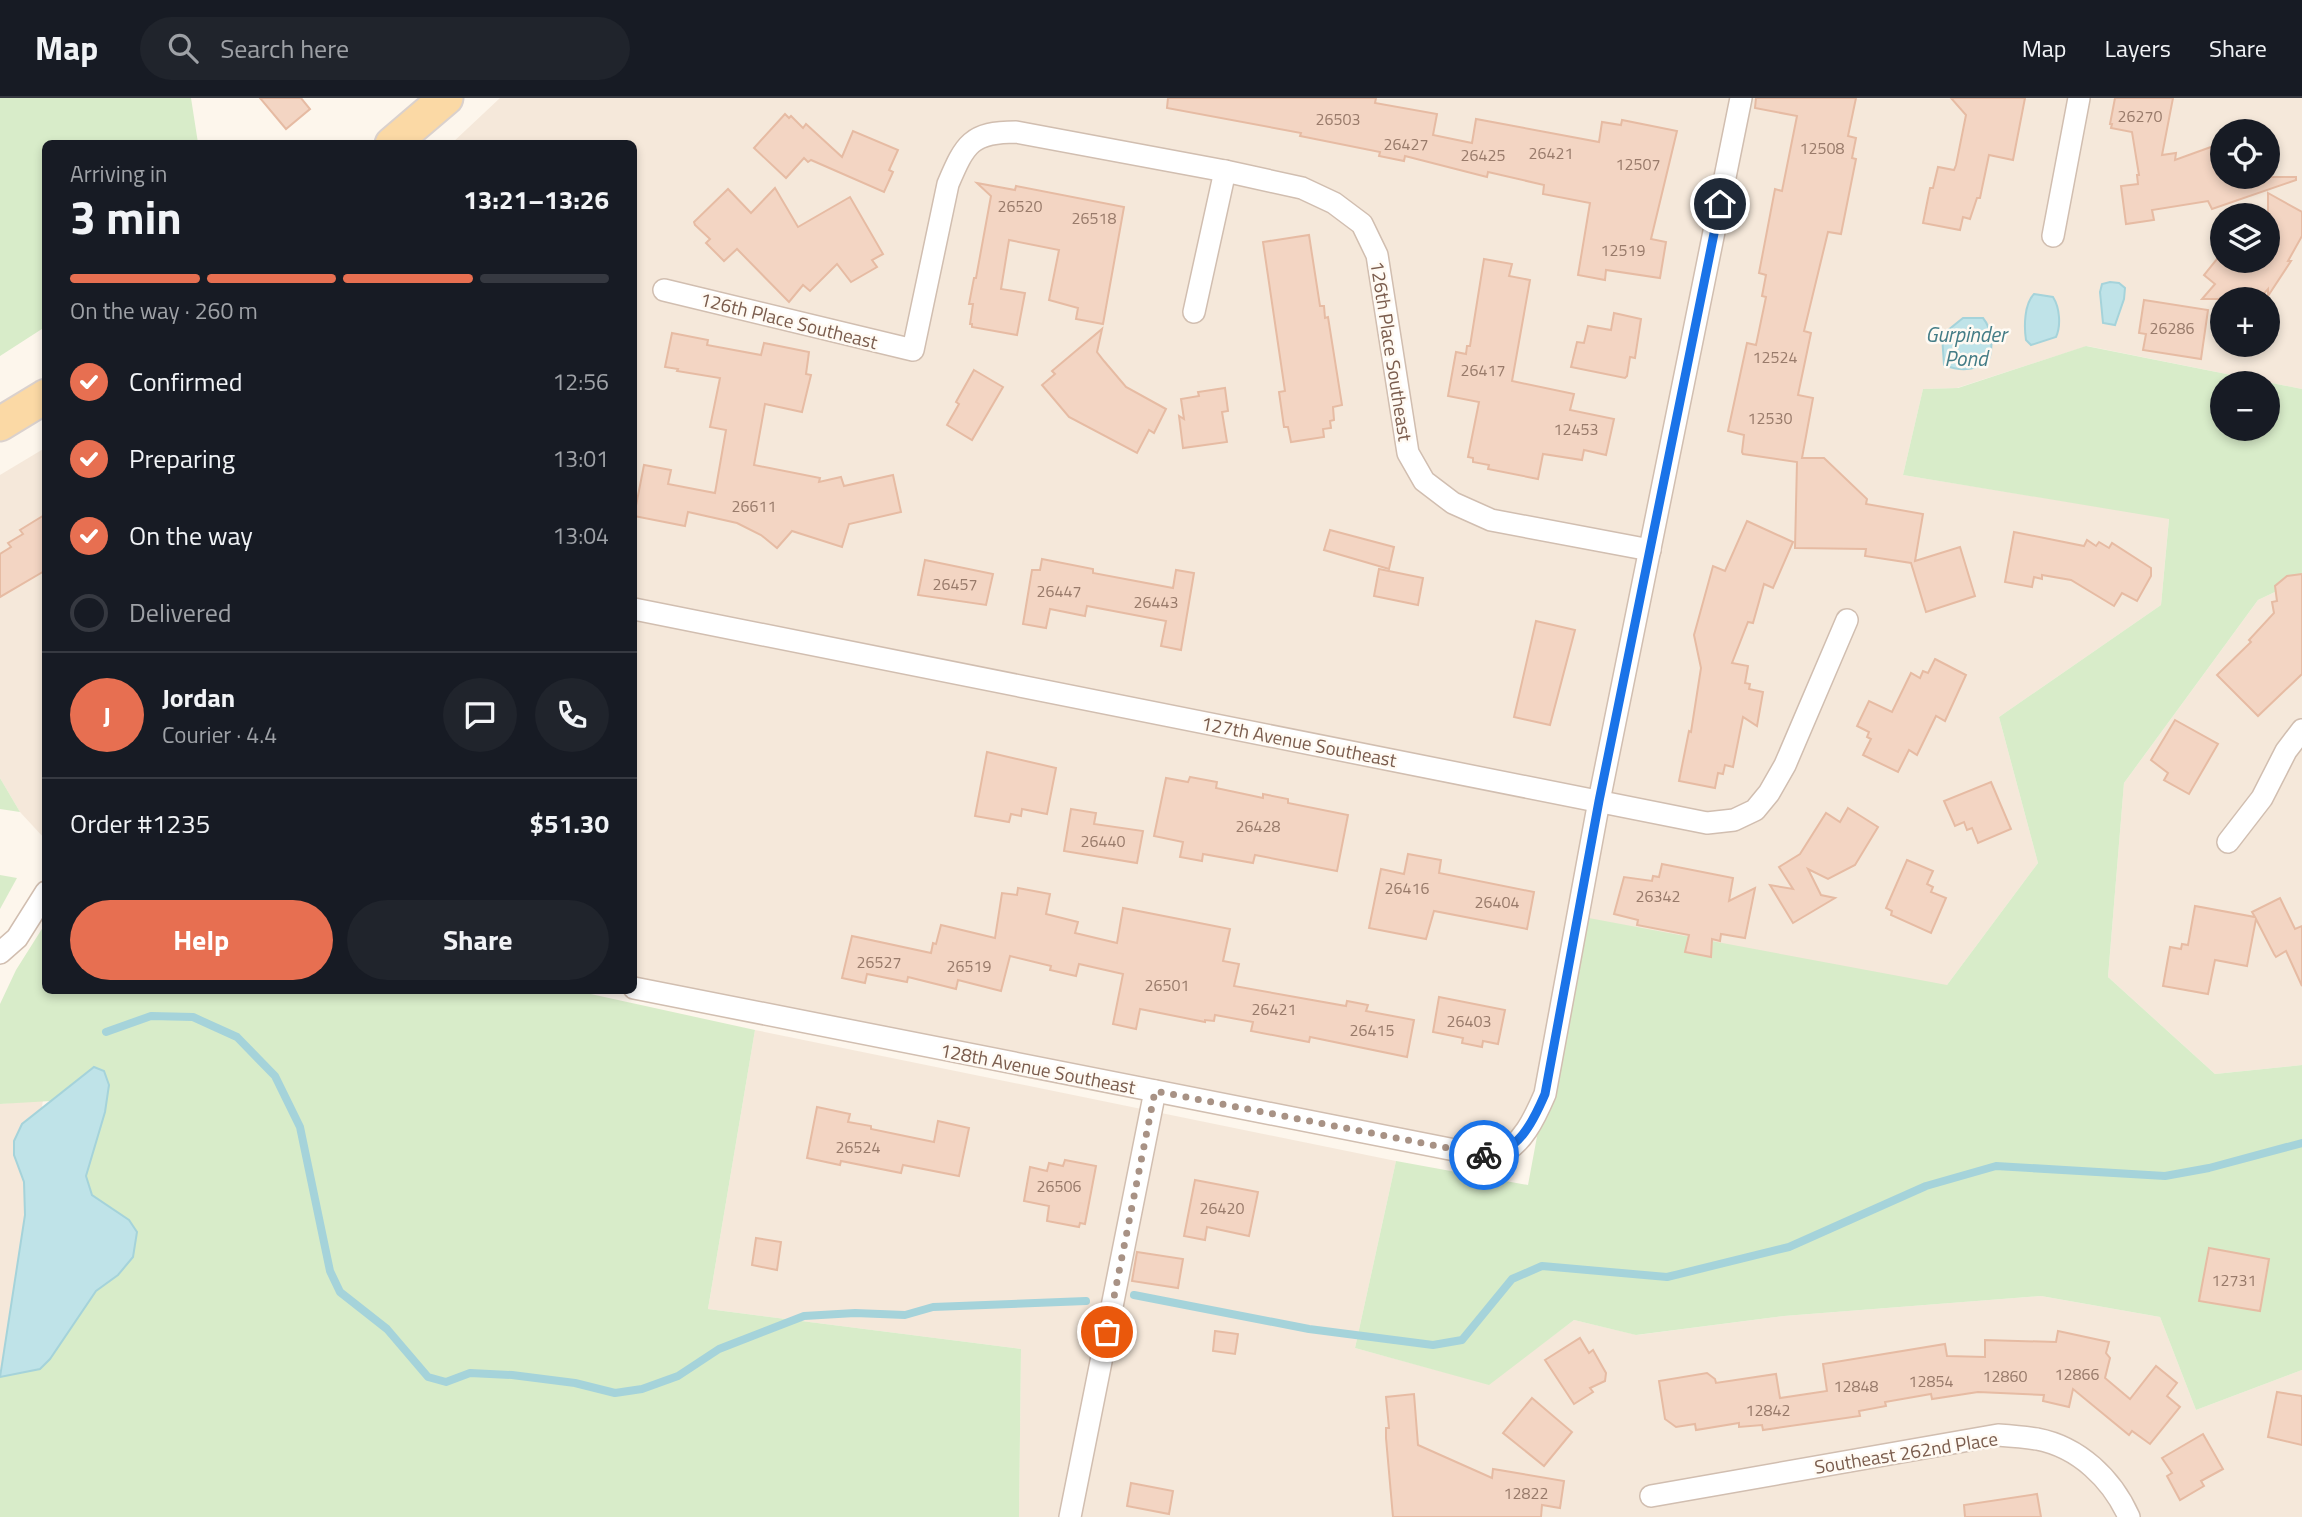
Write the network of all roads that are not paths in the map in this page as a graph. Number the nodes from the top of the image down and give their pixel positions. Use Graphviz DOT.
graph roads {
  1 [pos="446,98"];
  2 [pos="1741,98"];
  3 [pos="2079,98"];
  4 [pos="397,140"];
  5 [pos="1225,171"];
  6 [pos="2053,236"];
  7 [pos="664,290"];
  8 [pos="1194,312"];
  9 [pos="42,398"];
  10 [pos="0,424"];
  11 [pos="1650,550"];
  12 [pos="637,610"];
  13 [pos="1847,620"];
  14 [pos="2302,730"];
  15 [pos="1599,801"];
  16 [pos="2228,842"];
  17 [pos="42,898"];
  18 [pos="0,953"];
  19 [pos="637,989"];
  20 [pos="1155,1091"];
  21 [pos="1651,1496"];
  22 [pos="1070,1517"];
  23 [pos="2129,1517"];
  1 -- 4 [label="main road"];
  2 -- 11 [label="street"];
  3 -- 6 [label="street"];
  5 -- 7 [label="street, 126th Place Southeast"];
  5 -- 8 [label="street"];
  5 -- 11 [label="street, 126th Place Southeast"];
  9 -- 10 [label="main road"];
  11 -- 15 [label="street"];
  12 -- 15 [label="street, 127th Avenue Southeast"];
  13 -- 15 [label="street, 127th Avenue Southeast"];
  14 -- 16 [label="street"];
  15 -- 20 [label="street, 128th Avenue Southeast"];
  17 -- 18 [label="street"];
  19 -- 20 [label="street, 128th Avenue Southeast"];
  20 -- 22 [label="street"];
  21 -- 23 [label="street, Southeast 262nd Place"];
}
